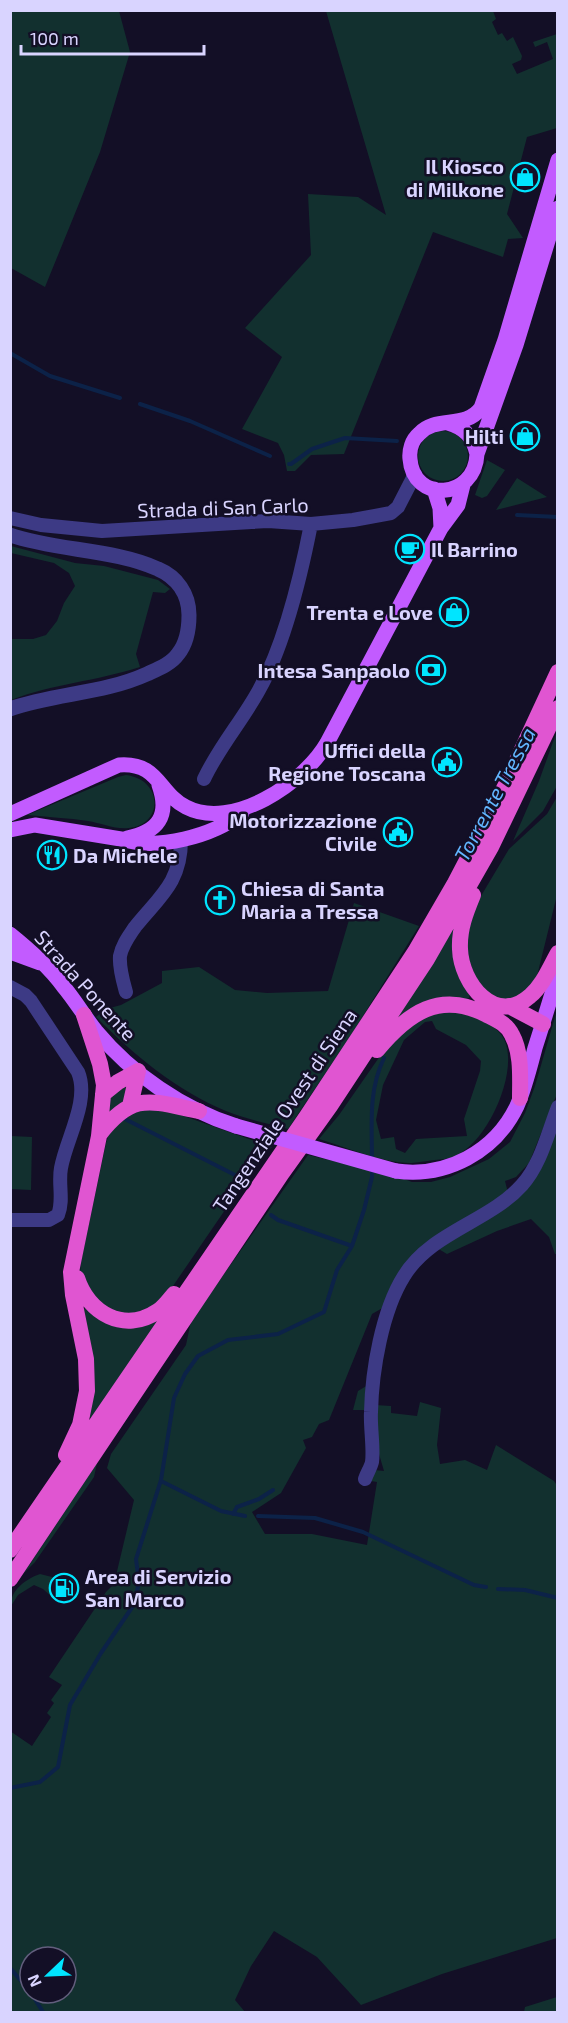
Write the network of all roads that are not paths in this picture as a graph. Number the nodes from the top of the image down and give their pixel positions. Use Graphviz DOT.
graph roads {
  1 [pos="558,160"];
  2 [pos="558,208"];
  3 [pos="448,423"];
  4 [pos="477,454"];
  5 [pos="415,474"];
  6 [pos="463,485"];
  7 [pos="434,489"];
  8 [pos="10,518"];
  9 [pos="311,524"];
  10 [pos="441,528"];
  11 [pos="10,535"];
  12 [pos="558,672"];
  13 [pos="558,708"];
  14 [pos="10,710"];
  15 [pos="157,778"];
  16 [pos="204,779"];
  17 [pos="249,806"];
  18 [pos="15,809"];
  19 [pos="193,810"];
  20 [pos="10,830"];
  21 [pos="121,839"];
  22 [pos="187,839"];
  23 [pos="491,847"];
  24 [pos="10,934"];
  25 [pos="10,952"];
  26 [pos="558,953"];
  27 [pos="45,966"];
  28 [pos="558,973"];
  29 [pos="10,987"];
  30 [pos="126,992"];
  31 [pos="472,999"];
  32 [pos="509,1006"];
  33 [pos="84,1015"];
  34 [pos="543,1024"];
  35 [pos="505,1025"];
  36 [pos="138,1071"];
  37 [pos="103,1094"];
  38 [pos="520,1098"];
  39 [pos="130,1106"];
  40 [pos="330,1106"];
  41 [pos="558,1107"];
  42 [pos="199,1111"];
  43 [pos="99,1136"];
  44 [pos="10,1220"];
  45 [pos="220,1241"];
  46 [pos="73,1262"];
  47 [pos="366,1479"];
  48 [pos="54,1487"];
  49 [pos="10,1550"];
  50 [pos="10,1579"];
  1 -- 3 [label="main road"];
  2 -- 4 [label="main road"];
  3 -- 4 [label="main road"];
  3 -- 5 [label="main road"];
  4 -- 6 [label="main road"];
  5 -- 7 [label="main road"];
  5 -- 9 [label="street, Strada di San Carlo"];
  6 -- 7 [label="main road"];
  6 -- 10 [label="main road"];
  7 -- 10 [label="main road"];
  8 -- 9 [label="street, Strada di San Carlo"];
  9 -- 16 [label="street"];
  10 -- 17 [label="main road"];
  11 -- 14 [label="street"];
  12 -- 45 [label="highway, Tangenziale Ovest di Siena"];
  13 -- 23 [label="highway, Tangenziale Ovest di Siena"];
  15 -- 18 [label="main road"];
  15 -- 19 [label="main road"];
  15 -- 21 [label="main road"];
  17 -- 19 [label="main road"];
  17 -- 22 [label="main road"];
  19 -- 22 [label="main road"];
  20 -- 21 [label="main road"];
  21 -- 22 [label="main road"];
  22 -- 30 [label="street"];
  23 -- 31 [label="highway"];
  23 -- 40 [label="highway, Tangenziale Ovest di Siena"];
  24 -- 27 [label="main road, Strada Ponente"];
  25 -- 27 [label="main road"];
  26 -- 32 [label="highway"];
  27 -- 33 [label="main road, Strada Ponente"];
  28 -- 34 [label="main road, Strada Ponente"];
  29 -- 44 [label="street"];
  31 -- 32 [label="highway"];
  31 -- 35 [label="highway"];
  31 -- 40 [label="highway"];
  32 -- 34 [label="highway"];
  33 -- 36 [label="main road, Strada Ponente"];
  33 -- 37 [label="highway"];
  34 -- 35 [label="highway"];
  34 -- 38 [label="main road, Strada Ponente"];
  35 -- 38 [label="highway"];
  36 -- 37 [label="highway"];
  36 -- 39 [label="highway"];
  36 -- 42 [label="main road, Strada Ponente"];
  37 -- 43 [label="highway"];
  38 -- 42 [label="main road, Strada Ponente, bridge"];
  39 -- 42 [label="highway"];
  39 -- 43 [label="highway"];
  40 -- 50 [label="highway, Tangenziale Ovest di Siena"];
  41 -- 47 [label="street"];
  43 -- 46 [label="highway"];
  45 -- 46 [label="highway"];
  45 -- 48 [label="highway, Tangenziale Ovest di Siena"];
  46 -- 48 [label="highway"];
  48 -- 49 [label="highway, Tangenziale Ovest di Siena"];
}
